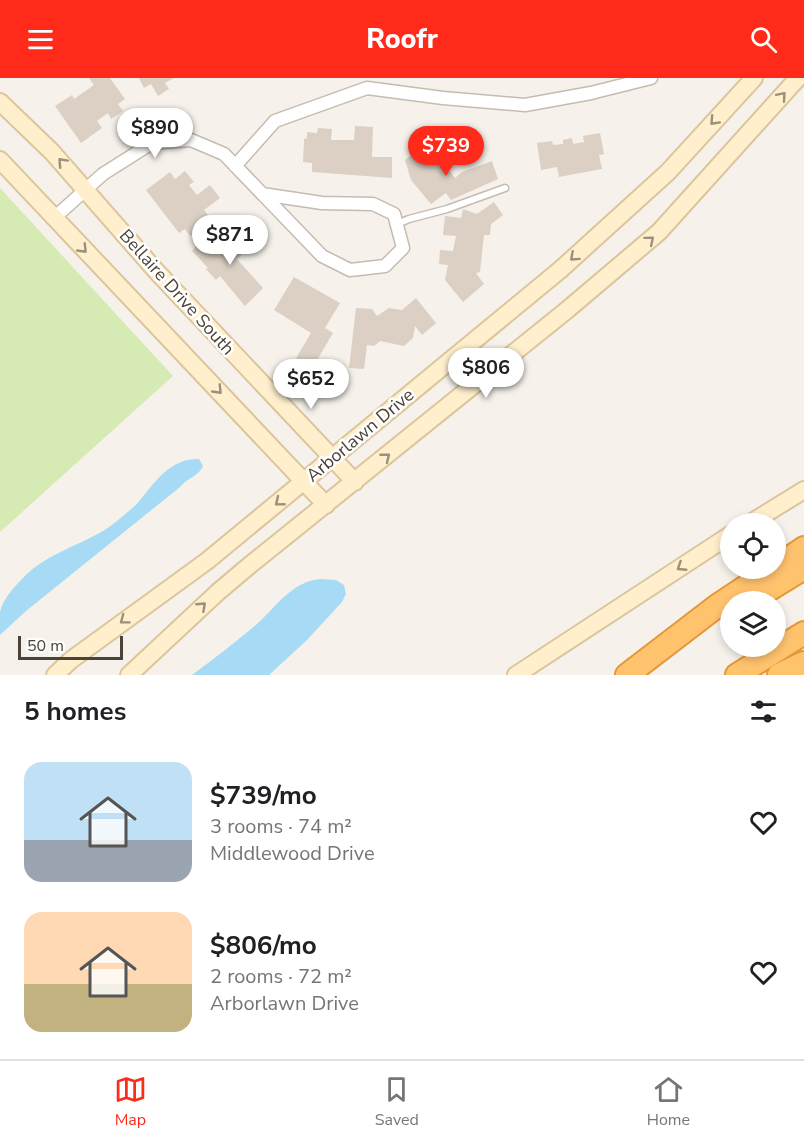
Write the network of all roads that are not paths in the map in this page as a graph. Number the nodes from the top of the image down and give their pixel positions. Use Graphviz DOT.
graph roads {
  1 [pos="651,78"];
  2 [pos="754,78"];
  3 [pos="798,78"];
  4 [pos="0,102"];
  5 [pos="0,160"];
  6 [pos="235,166"];
  7 [pos="505,188"];
  8 [pos="86,189"];
  9 [pos="262,194"];
  10 [pos="54,218"];
  11 [pos="397,224"];
  12 [pos="333,458"];
  13 [pos="305,482"];
  14 [pos="355,483"];
  15 [pos="804,490"];
  16 [pos="326,505"];
  17 [pos="767,513"];
  18 [pos="720,542"];
  19 [pos="804,548"];
  20 [pos="786,560"];
  21 [pos="804,568"];
  22 [pos="758,579"];
  23 [pos="767,591"];
  24 [pos="720,619"];
  25 [pos="804,633"];
  26 [pos="804,663"];
  27 [pos="55,675"];
  28 [pos="129,675"];
  29 [pos="516,675"];
  30 [pos="628,675"];
  31 [pos="737,675"];
  32 [pos="779,675"];
  1 -- 6 [label="street"];
  2 -- 12 [label="main road, Arborlawn Drive, one-way"];
  14 -- 3 [label="main road, Arborlawn Drive, one-way"];
  8 -- 4 [label="main road, Bellaire Drive South, one-way"];
  5 -- 10 [label="main road, Bellaire Drive South"];
  6 -- 8 [label="street"];
  6 -- 9 [label="street"];
  7 -- 11 [label="lane"];
  8 -- 10 [label="street"];
  8 -- 12 [label="main road, Bellaire Drive South"];
  9 -- 11 [label="street"];
  9 -- 11 [label="street"];
  10 -- 13 [label="main road, Bellaire Drive South, one-way"];
  12 -- 13 [label="main road, Arborlawn Drive"];
  12 -- 14 [label="main road, Bellaire Drive South"];
  13 -- 16 [label="main road, Bellaire Drive South"];
  13 -- 27 [label="main road, Arborlawn Drive, one-way"];
  14 -- 16 [label="main road, Arborlawn Drive"];
  15 -- 17 [label="main road"];
  28 -- 16 [label="main road, Arborlawn Drive, one-way"];
  18 -- 29 [label="main road, one-way"];
  19 -- 20 [label="highway"];
  21 -- 23 [label="highway"];
  22 -- 30 [label="highway"];
  24 -- 30 [label="highway"];
  25 -- 31 [label="highway"];
  26 -- 32 [label="highway"];
}
